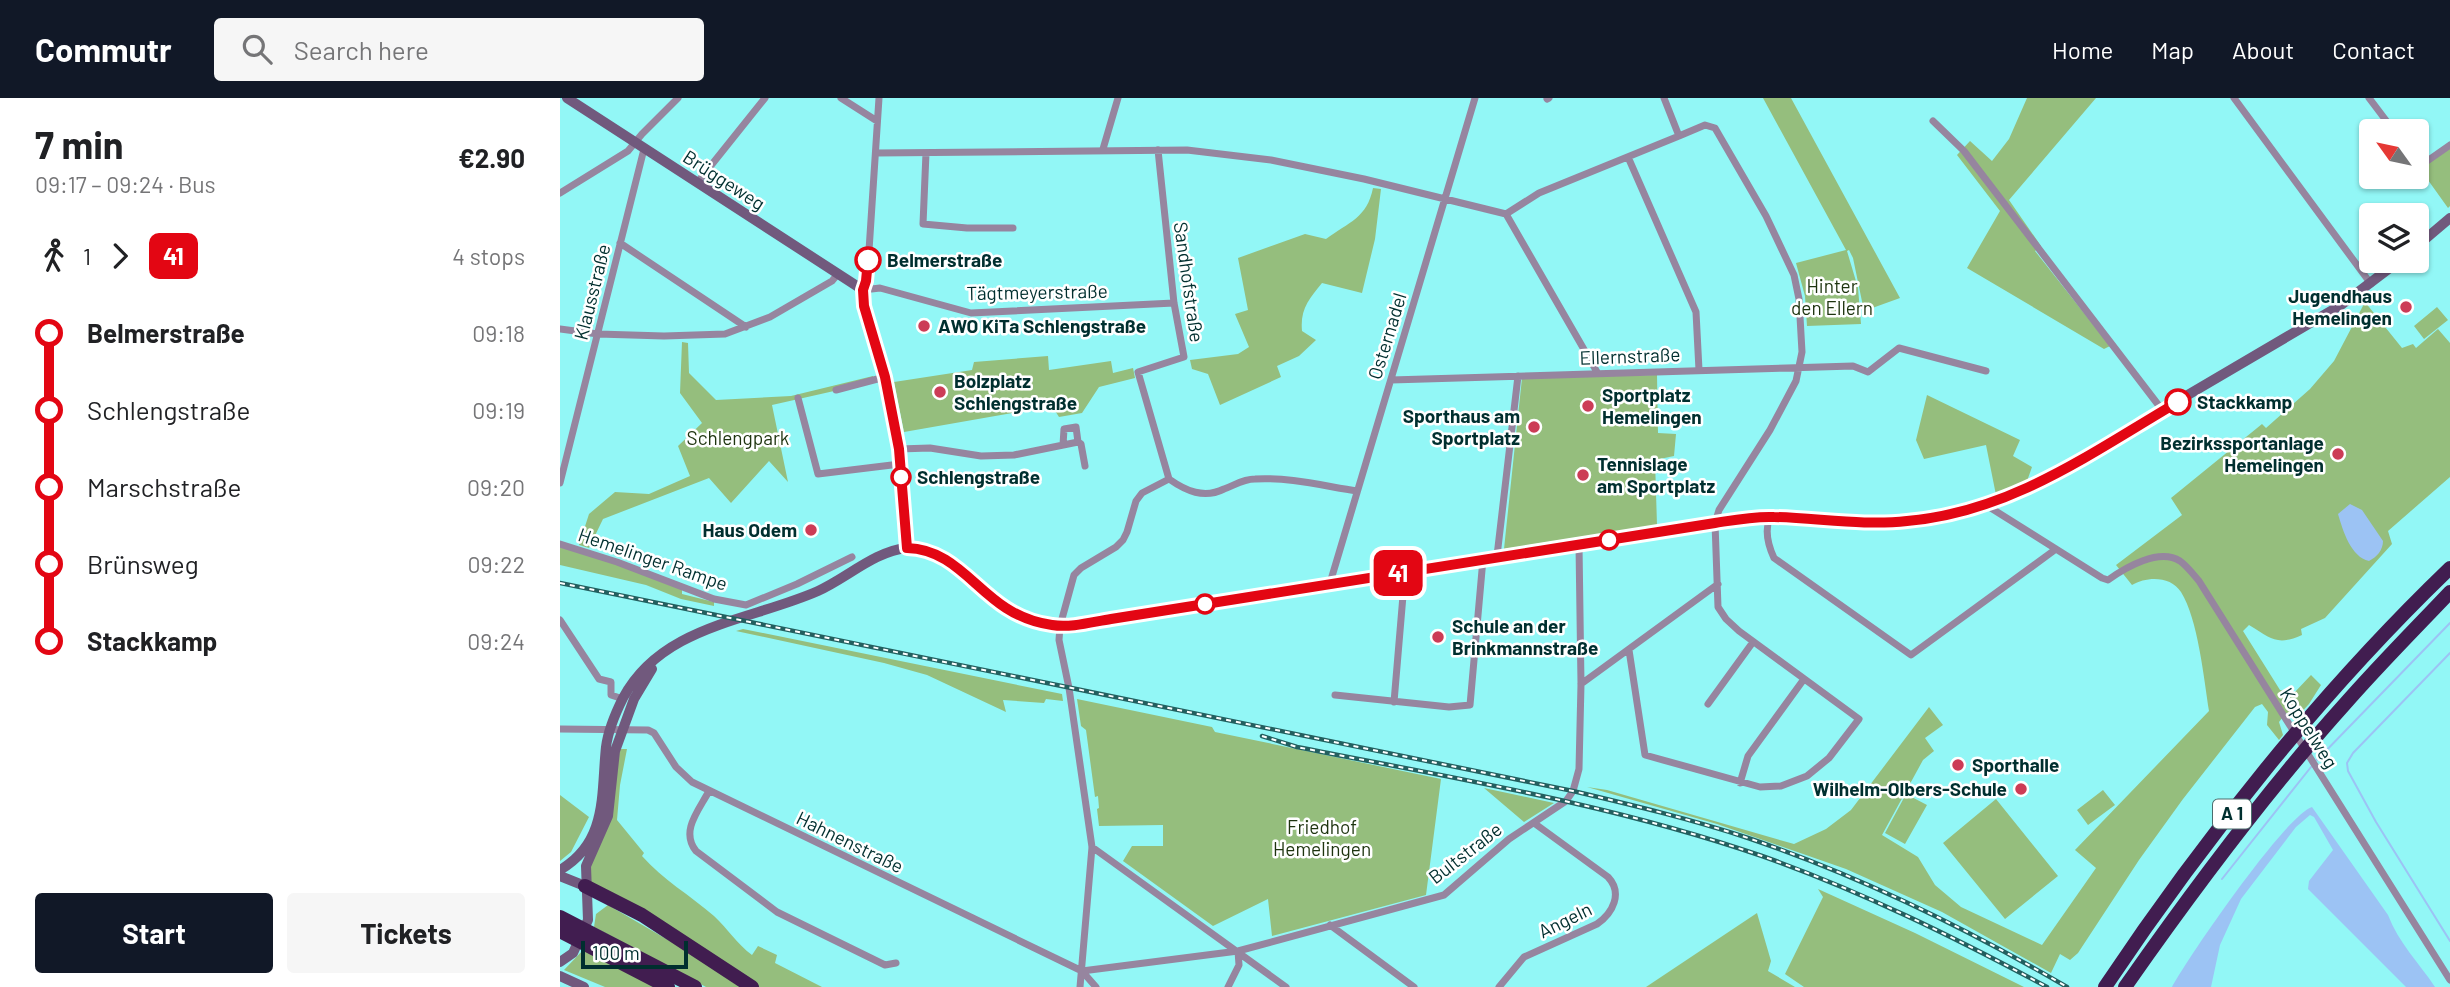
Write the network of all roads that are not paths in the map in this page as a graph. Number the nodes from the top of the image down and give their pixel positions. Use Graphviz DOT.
graph roads {
  1 [pos="567,98"];
  2 [pos="678,98"];
  3 [pos="765,98"];
  4 [pos="841,98"];
  5 [pos="878,98"];
  6 [pos="1118,98"];
  7 [pos="1475,98"];
  8 [pos="1664,98"];
  9 [pos="2234,98"];
  10 [pos="2370,98"];
  11 [pos="2385,119"];
  12 [pos="877,121"];
  13 [pos="1933,121"];
  14 [pos="1679,136"];
  15 [pos="2450,145"];
  16 [pos="640,146"];
  17 [pos="1102,149"];
  18 [pos="1158,150"];
  19 [pos="876,153"];
  20 [pos="926,153"];
  21 [pos="1628,157"];
  22 [pos="2429,157"];
  23 [pos="696,183"];
  24 [pos="560,194"];
  25 [pos="1445,198"];
  26 [pos="1506,214"];
  27 [pos="2450,218"];
  28 [pos="1013,228"];
  29 [pos="2429,236"];
  30 [pos="620,243"];
  31 [pos="2384,273"];
  32 [pos="837,275"];
  33 [pos="2371,284"];
  34 [pos="863,290"];
  35 [pos="1174,303"];
  36 [pos="746,327"];
  37 [pos="560,329"];
  38 [pos="598,334"];
  39 [pos="1800,368"];
  40 [pos="1699,370"];
  41 [pos="1986,371"];
  42 [pos="1597,373"];
  43 [pos="1518,376"];
  44 [pos="885,377"];
  45 [pos="1391,380"];
  46 [pos="836,390"];
  47 [pos="798,398"];
  48 [pos="2163,411"];
  49 [pos="1078,442"];
  50 [pos="1062,445"];
  51 [pos="899,449"];
  52 [pos="900,464"];
  53 [pos="1084,466"];
  54 [pos="1169,479"];
  55 [pos="560,483"];
  56 [pos="1357,491"];
  57 [pos="1986,505"];
  58 [pos="1770,517"];
  59 [pos="1715,523"];
  60 [pos="560,544"];
  61 [pos="1579,545"];
  62 [pos="907,548"];
  63 [pos="2056,549"];
  64 [pos="1497,556"];
  65 [pos="852,557"];
  66 [pos="1483,559"];
  67 [pos="2450,568"];
  68 [pos="1405,572"];
  69 [pos="1330,583"];
  70 [pos="1718,584"];
  71 [pos="2450,592"];
  72 [pos="560,620"];
  73 [pos="1060,626"];
  74 [pos="1753,642"];
  75 [pos="1629,650"];
  76 [pos="664,652"];
  77 [pos="1804,679"];
  78 [pos="1581,684"];
  79 [pos="1335,695"];
  80 [pos="623,699"];
  81 [pos="1394,702"];
  82 [pos="1708,704"];
  83 [pos="560,729"];
  84 [pos="616,731"];
  85 [pos="1740,783"];
  86 [pos="709,791"];
  87 [pos="1534,823"];
  88 [pos="1092,847"];
  89 [pos="560,870"];
  90 [pos="560,876"];
  91 [pos="585,886"];
  92 [pos="560,918"];
  93 [pos="1330,925"];
  94 [pos="560,931"];
  95 [pos="1238,951"];
  96 [pos="560,962"];
  97 [pos="896,963"];
  98 [pos="1082,971"];
  99 [pos="560,976"];
  100 [pos="2450,980"];
  101 [pos="584,987"];
  102 [pos="668,987"];
  103 [pos="695,987"];
  104 [pos="752,987"];
  105 [pos="1080,987"];
  106 [pos="1096,987"];
  107 [pos="1228,987"];
  108 [pos="1286,987"];
  109 [pos="1414,987"];
  110 [pos="1499,987"];
  111 [pos="2105,987"];
  112 [pos="2125,987"];
  1 -- 16 [label="main road, Brüggeweg"];
  2 -- 16 [label="street"];
  3 -- 23 [label="street"];
  4 -- 12 [label="street"];
  5 -- 12 [label="street"];
  6 -- 17 [label="street"];
  7 -- 25 [label="street, Osternadel"];
  8 -- 14 [label="street"];
  9 -- 33 [label="street"];
  10 -- 11 [label="street"];
  12 -- 19 [label="street"];
  13 -- 48 [label="street"];
  14 -- 21 [label="street"];
  14 -- 39 [label="street"];
  15 -- 22 [label="street"];
  16 -- 23 [label="main road, Brüggeweg"];
  16 -- 24 [label="street"];
  16 -- 30 [label="street, Klausstraße"];
  17 -- 18 [label="street"];
  17 -- 20 [label="street"];
  18 -- 25 [label="street"];
  18 -- 35 [label="street, Sandhofstraße"];
  19 -- 20 [label="street"];
  19 -- 34 [label="street"];
  20 -- 28 [label="street"];
  21 -- 26 [label="street"];
  21 -- 40 [label="street"];
  23 -- 32 [label="main road, Brüggeweg"];
  25 -- 26 [label="street"];
  25 -- 45 [label="street, Osternadel"];
  26 -- 42 [label="street"];
  27 -- 29 [label="main road"];
  30 -- 36 [label="street"];
  30 -- 38 [label="street, Klausstraße"];
  31 -- 33 [label="main road"];
  32 -- 34 [label="main road, Brüggeweg"];
  32 -- 36 [label="street"];
  33 -- 48 [label="main road"];
  34 -- 35 [label="street, Tägtmeyerstraße"];
  34 -- 44 [label="main road"];
  35 -- 54 [label="street, Sandhofstraße"];
  36 -- 38 [label="street"];
  37 -- 38 [label="street"];
  38 -- 55 [label="street, Klausstraße"];
  39 -- 40 [label="street, Ellernstraße"];
  39 -- 41 [label="street, Ellernstraße"];
  39 -- 59 [label="street"];
  40 -- 42 [label="street, Ellernstraße"];
  42 -- 43 [label="street, Ellernstraße"];
  43 -- 45 [label="street, Ellernstraße"];
  43 -- 64 [label="street"];
  44 -- 46 [label="street"];
  44 -- 51 [label="main road"];
  45 -- 56 [label="street, Osternadel"];
  47 -- 52 [label="street"];
  48 -- 57 [label="main road"];
  49 -- 50 [label="street"];
  49 -- 50 [label="street"];
  49 -- 53 [label="street"];
  50 -- 51 [label="street"];
  51 -- 52 [label="main road"];
  52 -- 62 [label="main road"];
  54 -- 56 [label="street"];
  54 -- 73 [label="street"];
  56 -- 69 [label="street, Osternadel"];
  57 -- 58 [label="main road"];
  57 -- 63 [label="street"];
  58 -- 59 [label="main road"];
  58 -- 63 [label="street"];
  59 -- 61 [label="main road"];
  59 -- 70 [label="street"];
  60 -- 65 [label="street, Hemelinger Rampe"];
  61 -- 64 [label="main road"];
  61 -- 78 [label="street, Bultstraße"];
  62 -- 73 [label="main road"];
  62 -- 76 [label="main road"];
  63 -- 100 [label="street, Koppelweg"];
  64 -- 66 [label="main road"];
  66 -- 68 [label="main road"];
  66 -- 81 [label="street"];
  67 -- 111 [label="highway, A 1"];
  68 -- 69 [label="main road"];
  68 -- 81 [label="street"];
  69 -- 73 [label="main road"];
  70 -- 74 [label="street"];
  70 -- 75 [label="street"];
  71 -- 112 [label="highway, A 1"];
  72 -- 80 [label="street"];
  73 -- 88 [label="street"];
  74 -- 77 [label="street"];
  74 -- 82 [label="street"];
  75 -- 78 [label="street"];
  75 -- 85 [label="street"];
  76 -- 80 [label="main road"];
  76 -- 84 [label="main road"];
  77 -- 85 [label="street"];
  77 -- 85 [label="street"];
  78 -- 87 [label="street, Bultstraße"];
  79 -- 81 [label="street"];
  80 -- 84 [label="main road"];
  83 -- 84 [label="street"];
  84 -- 86 [label="street, Hahnenstraße"];
  84 -- 89 [label="main road"];
  84 -- 91 [label="main road"];
  86 -- 97 [label="street"];
  86 -- 98 [label="street, Hahnenstraße"];
  87 -- 93 [label="street, Bultstraße"];
  87 -- 110 [label="street, Angeln"];
  88 -- 95 [label="street"];
  88 -- 98 [label="street"];
  90 -- 91 [label="main road"];
  91 -- 96 [label="main road"];
  91 -- 104 [label="highway"];
  92 -- 103 [label="highway"];
  93 -- 95 [label="street, Bultstraße"];
  93 -- 109 [label="street"];
  94 -- 102 [label="highway"];
  95 -- 98 [label="street, Bultstraße"];
  95 -- 107 [label="street"];
  95 -- 108 [label="street"];
  98 -- 105 [label="street"];
  98 -- 106 [label="street"];
  99 -- 101 [label="main road"];
}
